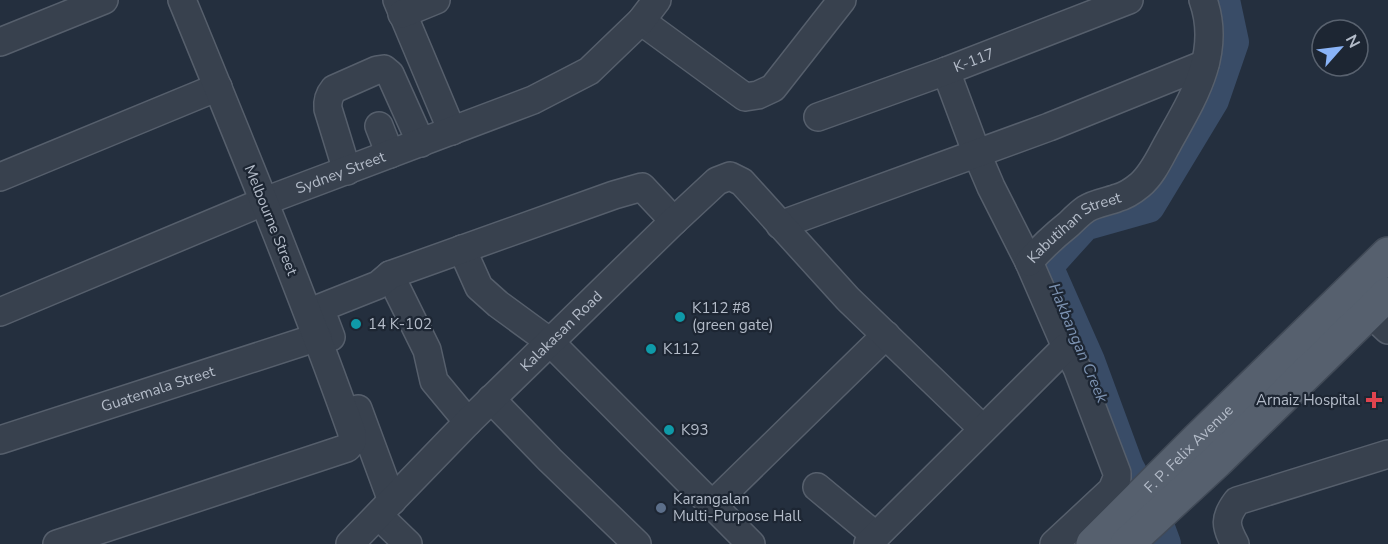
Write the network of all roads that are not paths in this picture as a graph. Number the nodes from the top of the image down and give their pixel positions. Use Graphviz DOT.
graph roads {
  1 [pos="104,0"];
  2 [pos="182,0"];
  3 [pos="436,0"];
  4 [pos="657,0"];
  5 [pos="842,0"];
  6 [pos="1130,0"];
  7 [pos="1203,0"];
  8 [pos="400,7"];
  9 [pos="641,21"];
  10 [pos="0,42"];
  11 [pos="1206,64"];
  12 [pos="946,70"];
  13 [pos="218,87"];
  14 [pos="818,117"];
  15 [pos="380,126"];
  16 [pos="452,131"];
  17 [pos="421,143"];
  18 [pos="390,154"];
  19 [pos="976,154"];
  20 [pos="347,171"];
  21 [pos="0,177"];
  22 [pos="265,201"];
  23 [pos="674,221"];
  24 [pos="780,225"];
  25 [pos="462,249"];
  26 [pos="1388,254"];
  27 [pos="1029,262"];
  28 [pos="390,275"];
  29 [pos="0,312"];
  30 [pos="1382,312"];
  31 [pos="886,335"];
  32 [pos="318,337"];
  33 [pos="550,342"];
  34 [pos="1066,347"];
  35 [pos="1299,361"];
  36 [pos="491,399"];
  37 [pos="468,422"];
  38 [pos="983,429"];
  39 [pos="0,440"];
  40 [pos="1388,454"];
  41 [pos="817,487"];
  42 [pos="712,505"];
  43 [pos="385,508"];
  44 [pos="1134,521"];
  45 [pos="872,540"];
  46 [pos="57,544"];
  47 [pos="350,544"];
  48 [pos="408,544"];
  49 [pos="637,544"];
  50 [pos="751,544"];
  51 [pos="1054,544"];
  52 [pos="1093,544"];
  53 [pos="1235,544"];
  1 -- 10 [label="street"];
  2 -- 13 [label="street, Melbourne Street"];
  3 -- 8 [label="street"];
  4 -- 9 [label="street, Sydney Street"];
  5 -- 9 [label="street"];
  6 -- 12 [label="street, K-117"];
  7 -- 11 [label="street, Kabutihan Street"];
  8 -- 16 [label="street"];
  9 -- 16 [label="street, Sydney Street"];
  11 -- 19 [label="street"];
  11 -- 27 [label="street, Kabutihan Street"];
  12 -- 14 [label="street, K-117"];
  12 -- 19 [label="street"];
  13 -- 21 [label="street"];
  13 -- 22 [label="street, Melbourne Street"];
  15 -- 18 [label="street"];
  16 -- 17 [label="street, Sydney Street"];
  17 -- 18 [label="street, Sydney Street"];
  17 -- 20 [label="street"];
  18 -- 20 [label="street, Sydney Street"];
  19 -- 24 [label="street"];
  19 -- 27 [label="street"];
  20 -- 22 [label="street, Sydney Street"];
  22 -- 29 [label="street, Sydney Street"];
  22 -- 32 [label="street, Melbourne Street"];
  23 -- 24 [label="street, Kalakasan Road"];
  23 -- 25 [label="street"];
  23 -- 33 [label="street, Kalakasan Road"];
  24 -- 31 [label="street"];
  25 -- 28 [label="street"];
  25 -- 33 [label="street"];
  26 -- 35 [label="main road, F. P. Felix Avenue"];
  27 -- 34 [label="street, Kabutihan Street"];
  28 -- 37 [label="street"];
  28 -- 43 [label="street"];
  30 -- 35 [label="main road, F. P. Felix Avenue"];
  31 -- 38 [label="street"];
  31 -- 42 [label="street"];
  32 -- 39 [label="street, Guatemala Street"];
  32 -- 46 [label="street, Melbourne Street"];
  33 -- 36 [label="street, Kalakasan Road"];
  33 -- 42 [label="street"];
  34 -- 38 [label="street"];
  34 -- 44 [label="street, Kabutihan Street"];
  35 -- 44 [label="main road, F. P. Felix Avenue"];
  36 -- 37 [label="street, Kalakasan Road"];
  36 -- 49 [label="street"];
  37 -- 43 [label="street, Kalakasan Road"];
  38 -- 45 [label="street"];
  40 -- 53 [label="street"];
  41 -- 45 [label="street"];
  42 -- 50 [label="street"];
  43 -- 47 [label="street, Kalakasan Road"];
  43 -- 48 [label="street"];
  44 -- 51 [label="street"];
  44 -- 52 [label="main road, F. P. Felix Avenue"];
}
